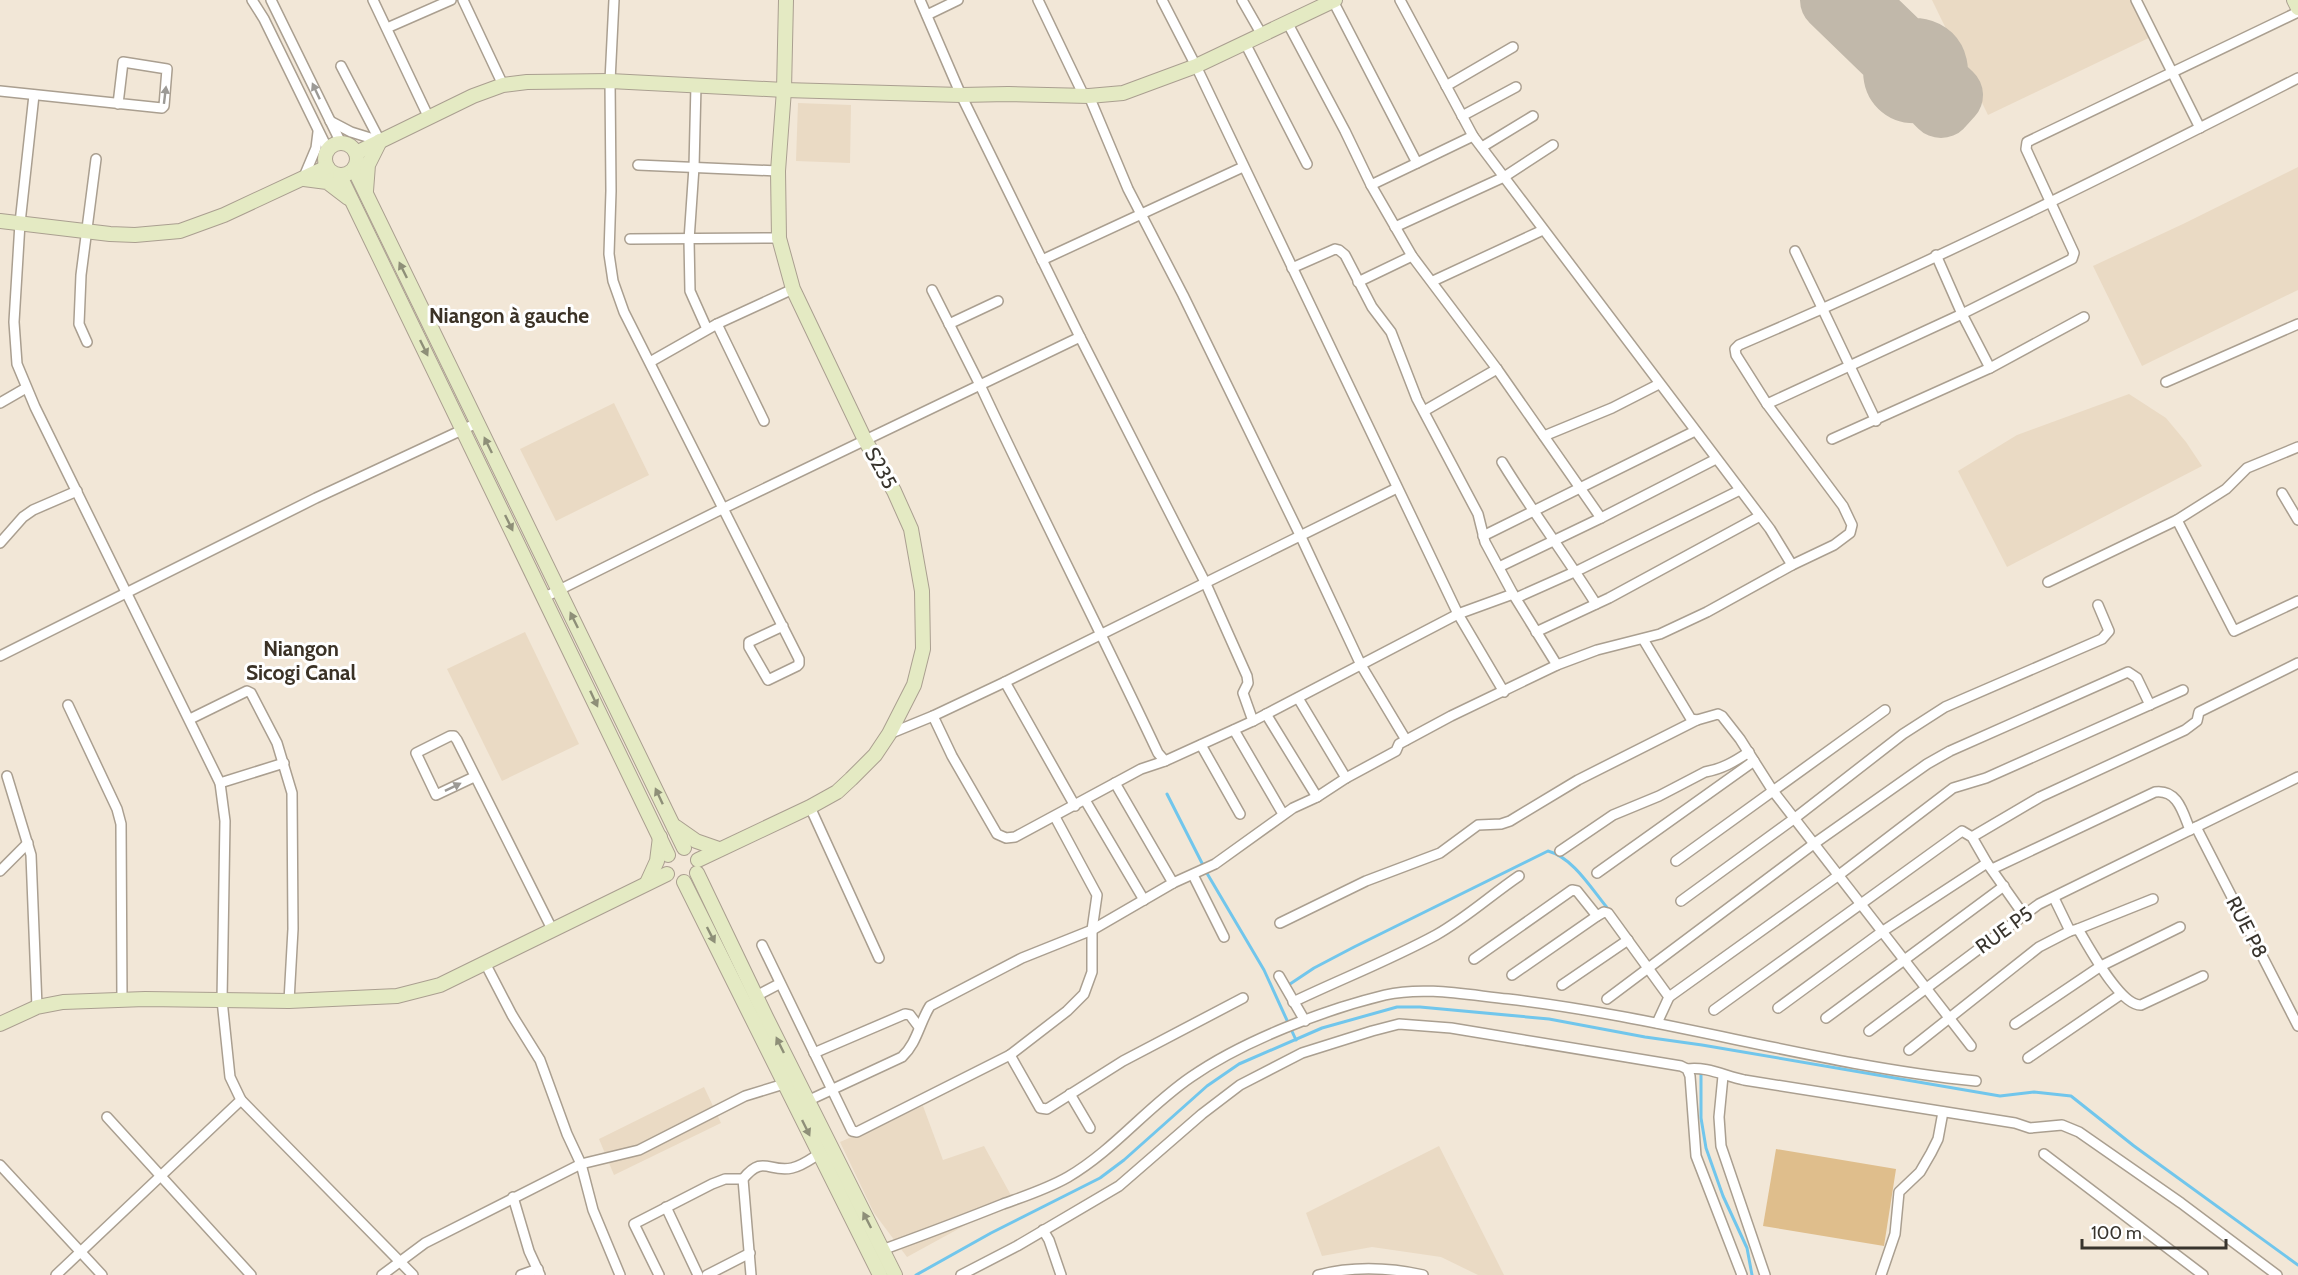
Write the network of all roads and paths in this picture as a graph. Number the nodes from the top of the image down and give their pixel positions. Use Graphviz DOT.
graph roads {
  1 [pos="252,0"];
  2 [pos="271,0"];
  3 [pos="373,0"];
  4 [pos="451,0"];
  5 [pos="463,0"];
  6 [pos="614,0"];
  7 [pos="786,0"];
  8 [pos="920,0"];
  9 [pos="958,0"];
  10 [pos="1038,0"];
  11 [pos="1162,0"];
  12 [pos="1242,0"];
  13 [pos="1400,0"];
  14 [pos="2136,0"];
  15 [pos="2294,0"];
  16 [pos="1334,1"];
  17 [pos="2298,8"];
  18 [pos="277,12"];
  19 [pos="2298,12"];
  20 [pos="927,15"];
  21 [pos="264,19"];
  22 [pos="1287,22"];
  23 [pos="387,28"];
  24 [pos="1262,35"];
  25 [pos="1245,43"];
  26 [pos="1513,47"];
  27 [pos="341,66"];
  28 [pos="1196,66"];
  29 [pos="2172,72"];
  30 [pos="2298,78"];
  31 [pos="610,81"];
  32 [pos="503,85"];
  33 [pos="696,85"];
  34 [pos="1446,86"];
  35 [pos="1516,87"];
  36 [pos="784,90"];
  37 [pos="0,92"];
  38 [pos="34,95"];
  39 [pos="961,95"];
  40 [pos="1087,96"];
  41 [pos="118,104"];
  42 [pos="428,116"];
  43 [pos="1462,116"];
  44 [pos="1533,116"];
  45 [pos="330,121"];
  46 [pos="2200,128"];
  47 [pos="318,130"];
  48 [pos="1473,136"];
  49 [pos="380,141"];
  50 [pos="341,143"];
  51 [pos="1553,145"];
  52 [pos="1482,147"];
  53 [pos="328,150"];
  54 [pos="356,153"];
  55 [pos="96,159"];
  56 [pos="1417,163"];
  57 [pos="1307,164"];
  58 [pos="638,165"];
  59 [pos="327,167"];
  60 [pos="694,167"];
  61 [pos="1243,167"];
  62 [pos="354,168"];
  63 [pos="778,171"];
  64 [pos="340,176"];
  65 [pos="1504,177"];
  66 [pos="303,179"];
  67 [pos="1371,185"];
  68 [pos="366,193"];
  69 [pos="352,201"];
  70 [pos="2051,201"];
  71 [pos="1143,215"];
  72 [pos="0,221"];
  73 [pos="20,224"];
  74 [pos="1395,227"];
  75 [pos="1543,230"];
  76 [pos="87,232"];
  77 [pos="779,238"];
  78 [pos="630,239"];
  79 [pos="689,240"];
  80 [pos="1795,251"];
  81 [pos="1936,255"];
  82 [pos="1412,256"];
  83 [pos="1042,260"];
  84 [pos="1292,268"];
  85 [pos="1433,281"];
  86 [pos="1358,282"];
  87 [pos="793,289"];
  88 [pos="932,290"];
  89 [pos="998,301"];
  90 [pos="1821,310"];
  91 [pos="1962,314"];
  92 [pos="2084,317"];
  93 [pos="717,324"];
  94 [pos="949,324"];
  95 [pos="2298,324"];
  96 [pos="707,329"];
  97 [pos="1080,337"];
  98 [pos="87,342"];
  99 [pos="650,362"];
  100 [pos="1849,366"];
  101 [pos="1990,368"];
  102 [pos="1497,369"];
  103 [pos="2166,382"];
  104 [pos="1659,384"];
  105 [pos="980,385"];
  106 [pos="26,388"];
  107 [pos="0,403"];
  108 [pos="1767,404"];
  109 [pos="1424,411"];
  110 [pos="764,421"];
  111 [pos="1876,421"];
  112 [pos="477,423"];
  113 [pos="463,429"];
  114 [pos="1695,431"];
  115 [pos="1544,436"];
  116 [pos="1832,439"];
  117 [pos="865,440"];
  118 [pos="2298,447"];
  119 [pos="1716,459"];
  120 [pos="1502,462"];
  121 [pos="1397,488"];
  122 [pos="1581,488"];
  123 [pos="1740,490"];
  124 [pos="77,491"];
  125 [pos="2282,494"];
  126 [pos="722,509"];
  127 [pos="1532,512"];
  128 [pos="1760,516"];
  129 [pos="1602,518"];
  130 [pos="2177,520"];
  131 [pos="2298,520"];
  132 [pos="1483,536"];
  133 [pos="1301,537"];
  134 [pos="1553,541"];
  135 [pos="0,543"];
  136 [pos="1792,565"];
  137 [pos="1499,567"];
  138 [pos="1576,572"];
  139 [pos="2048,582"];
  140 [pos="1206,584"];
  141 [pos="559,591"];
  142 [pos="128,593"];
  143 [pos="1514,596"];
  144 [pos="545,597"];
  145 [pos="2298,601"];
  146 [pos="1596,604"];
  147 [pos="2098,605"];
  148 [pos="1458,614"];
  149 [pos="783,626"];
  150 [pos="1536,632"];
  151 [pos="1102,634"];
  152 [pos="1643,639"];
  153 [pos="0,656"];
  154 [pos="2298,663"];
  155 [pos="1361,665"];
  156 [pos="1557,665"];
  157 [pos="1005,682"];
  158 [pos="2182,690"];
  159 [pos="1504,692"];
  160 [pos="1298,698"];
  161 [pos="68,705"];
  162 [pos="2150,705"];
  163 [pos="1885,710"];
  164 [pos="1266,714"];
  165 [pos="933,716"];
  166 [pos="190,719"];
  167 [pos="1696,720"];
  168 [pos="1253,721"];
  169 [pos="1234,730"];
  170 [pos="889,734"];
  171 [pos="1406,740"];
  172 [pos="1202,745"];
  173 [pos="1752,756"];
  174 [pos="1165,761"];
  175 [pos="284,763"];
  176 [pos="7,776"];
  177 [pos="474,777"];
  178 [pos="1346,778"];
  179 [pos="2298,778"];
  180 [pos="220,783"];
  181 [pos="1115,783"];
  182 [pos="1773,791"];
  183 [pos="1317,797"];
  184 [pos="1085,800"];
  185 [pos="1075,806"];
  186 [pos="810,807"];
  187 [pos="1240,814"];
  188 [pos="1283,814"];
  189 [pos="1054,817"];
  190 [pos="1795,818"];
  191 [pos="671,821"];
  192 [pos="2193,828"];
  193 [pos="660,837"];
  194 [pos="1972,837"];
  195 [pos="28,843"];
  196 [pos="1815,843"];
  197 [pos="684,848"];
  198 [pos="719,849"];
  199 [pos="1560,851"];
  200 [pos="668,855"];
  201 [pos="1676,861"];
  202 [pos="1990,866"];
  203 [pos="698,867"];
  204 [pos="0,871"];
  205 [pos="1202,871"];
  206 [pos="1597,873"];
  207 [pos="667,874"];
  208 [pos="1839,875"];
  209 [pos="1519,876"];
  210 [pos="684,882"];
  211 [pos="647,883"];
  212 [pos="1173,884"];
  213 [pos="2004,886"];
  214 [pos="2054,898"];
  215 [pos="2153,899"];
  216 [pos="1144,900"];
  217 [pos="1681,901"];
  218 [pos="1861,903"];
  219 [pos="2023,914"];
  220 [pos="1597,916"];
  221 [pos="1280,922"];
  222 [pos="2180,927"];
  223 [pos="1092,930"];
  224 [pos="2074,930"];
  225 [pos="553,931"];
  226 [pos="1883,931"];
  227 [pos="1224,937"];
  228 [pos="1628,940"];
  229 [pos="762,945"];
  230 [pos="879,958"];
  231 [pos="1474,959"];
  232 [pos="1905,959"];
  233 [pos="485,963"];
  234 [pos="2101,966"];
  235 [pos="1649,969"];
  236 [pos="1512,975"];
  237 [pos="1279,976"];
  238 [pos="2204,976"];
  239 [pos="779,984"];
  240 [pos="1562,985"];
  241 [pos="1927,987"];
  242 [pos="2120,995"];
  243 [pos="756,996"];
  244 [pos="1669,997"];
  245 [pos="1243,998"];
  246 [pos="1607,999"];
  247 [pos="122,1000"];
  248 [pos="222,1000"];
  249 [pos="289,1001"];
  250 [pos="1293,1002"];
  251 [pos="37,1007"];
  252 [pos="1778,1008"];
  253 [pos="1714,1010"];
  254 [pos="1826,1018"];
  255 [pos="1950,1018"];
  256 [pos="1303,1022"];
  257 [pos="1657,1023"];
  258 [pos="0,1024"];
  259 [pos="2015,1024"];
  260 [pos="2298,1026"];
  261 [pos="919,1027"];
  262 [pos="1869,1031"];
  263 [pos="1971,1046"];
  264 [pos="1909,1050"];
  265 [pos="814,1053"];
  266 [pos="1010,1055"];
  267 [pos="2028,1058"];
  268 [pos="1687,1069"];
  269 [pos="1724,1076"];
  270 [pos="1976,1081"];
  271 [pos="784,1083"];
  272 [pos="832,1089"];
  273 [pos="1070,1094"];
  274 [pos="241,1100"];
  275 [pos="802,1104"];
  276 [pos="1942,1112"];
  277 [pos="107,1117"];
  278 [pos="1090,1128"];
  279 [pos="819,1154"];
  280 [pos="2044,1154"];
  281 [pos="581,1164"];
  282 [pos="0,1166"];
  283 [pos="160,1175"];
  284 [pos="743,1179"];
  285 [pos="513,1197"];
  286 [pos="666,1207"];
  287 [pos="1043,1230"];
  288 [pos="882,1250"];
  289 [pos="80,1251"];
  290 [pos="750,1253"];
  291 [pos="399,1262"];
  292 [pos="539,1272"];
  293 [pos="889,1274"];
  294 [pos="56,1275"];
  295 [pos="102,1275"];
  296 [pos="250,1275"];
  297 [pos="382,1275"];
  298 [pos="413,1275"];
  299 [pos="521,1275"];
  300 [pos="620,1275"];
  301 [pos="659,1275"];
  302 [pos="698,1275"];
  303 [pos="707,1275"];
  304 [pos="751,1275"];
  305 [pos="961,1275"];
  306 [pos="1061,1275"];
  307 [pos="1318,1275"];
  308 [pos="1423,1275"];
  309 [pos="1742,1275"];
  310 [pos="1765,1275"];
  311 [pos="1881,1275"];
  312 [pos="2204,1275"];
  313 [pos="2277,1275"];
  1 -- 21 [label="street"];
  2 -- 18 [label="street"];
  3 -- 23 [label="street"];
  4 -- 23 [label="street"];
  5 -- 32 [label="street"];
  6 -- 31 [label="street"];
  7 -- 36 [label="street, S235"];
  8 -- 20 [label="street"];
  9 -- 20 [label="street"];
  10 -- 40 [label="street"];
  11 -- 28 [label="street"];
  12 -- 24 [label="street"];
  13 -- 34 [label="street"];
  14 -- 29 [label="street"];
  15 -- 17 [label="street"];
  16 -- 22 [label="street"];
  16 -- 56 [label="street"];
  18 -- 21 [label="street"];
  45 -- 18 [label="street, one-way"];
  19 -- 29 [label="street"];
  20 -- 39 [label="street"];
  21 -- 47 [label="street"];
  22 -- 24 [label="street"];
  22 -- 67 [label="street"];
  23 -- 42 [label="street"];
  24 -- 25 [label="street"];
  25 -- 28 [label="street"];
  25 -- 57 [label="street"];
  26 -- 34 [label="street"];
  27 -- 49 [label="street"];
  28 -- 40 [label="street"];
  28 -- 61 [label="street"];
  29 -- 46 [label="street"];
  29 -- 70 [label="street"];
  30 -- 46 [label="street"];
  31 -- 32 [label="street"];
  31 -- 33 [label="street"];
  31 -- 99 [label="street"];
  32 -- 42 [label="street"];
  33 -- 36 [label="street"];
  33 -- 60 [label="street"];
  34 -- 43 [label="street"];
  35 -- 43 [label="street"];
  36 -- 39 [label="street"];
  36 -- 63 [label="street, S235"];
  37 -- 38 [label="street"];
  38 -- 41 [label="street"];
  38 -- 73 [label="street"];
  39 -- 40 [label="street"];
  39 -- 83 [label="street"];
  40 -- 71 [label="street"];
  41 -- 41 [label="street, one-way"];
  42 -- 49 [label="street"];
  43 -- 48 [label="street"];
  44 -- 52 [label="street"];
  45 -- 49 [label="street"];
  45 -- 50 [label="street"];
  46 -- 70 [label="street"];
  47 -- 53 [label="street"];
  47 -- 66 [label="street"];
  48 -- 52 [label="street"];
  48 -- 56 [label="street"];
  49 -- 54 [label="street"];
  49 -- 68 [label="street"];
  50 -- 53 [label="street"];
  50 -- 54 [label="street"];
  51 -- 65 [label="street"];
  52 -- 65 [label="street"];
  53 -- 59 [label="street"];
  54 -- 62 [label="street"];
  55 -- 76 [label="street"];
  56 -- 67 [label="street"];
  58 -- 60 [label="street"];
  59 -- 64 [label="street"];
  59 -- 66 [label="street"];
  60 -- 63 [label="street"];
  60 -- 79 [label="street"];
  61 -- 71 [label="street"];
  61 -- 84 [label="street"];
  62 -- 64 [label="street"];
  62 -- 68 [label="street"];
  63 -- 77 [label="street, S235"];
  64 -- 69 [label="street"];
  65 -- 74 [label="street"];
  65 -- 75 [label="street"];
  66 -- 69 [label="street"];
  66 -- 76 [label="street"];
  67 -- 74 [label="street"];
  112 -- 68 [label="street, one-way"];
  69 -- 113 [label="street, one-way"];
  70 -- 81 [label="street"];
  70 -- 91 [label="street"];
  71 -- 83 [label="street"];
  71 -- 133 [label="street"];
  72 -- 73 [label="street"];
  73 -- 76 [label="street"];
  73 -- 106 [label="street"];
  74 -- 82 [label="street"];
  75 -- 85 [label="street"];
  75 -- 104 [label="street"];
  76 -- 98 [label="street"];
  77 -- 79 [label="street"];
  77 -- 87 [label="street, S235"];
  78 -- 79 [label="street"];
  79 -- 96 [label="street"];
  80 -- 90 [label="street"];
  81 -- 90 [label="street"];
  81 -- 91 [label="street"];
  82 -- 85 [label="street"];
  82 -- 86 [label="street"];
  83 -- 97 [label="street"];
  84 -- 86 [label="street"];
  84 -- 121 [label="street"];
  85 -- 102 [label="street"];
  86 -- 109 [label="street"];
  87 -- 93 [label="street"];
  87 -- 117 [label="street, S235"];
  88 -- 94 [label="street"];
  89 -- 94 [label="street"];
  90 -- 100 [label="street"];
  90 -- 108 [label="street"];
  91 -- 100 [label="street"];
  91 -- 101 [label="street"];
  92 -- 101 [label="street"];
  93 -- 96 [label="street"];
  93 -- 110 [label="street"];
  94 -- 105 [label="street"];
  95 -- 103 [label="street"];
  96 -- 99 [label="street"];
  97 -- 105 [label="street"];
  97 -- 140 [label="street"];
  99 -- 126 [label="street"];
  100 -- 108 [label="street"];
  100 -- 111 [label="street"];
  101 -- 111 [label="street"];
  102 -- 109 [label="street"];
  102 -- 115 [label="street"];
  104 -- 114 [label="street"];
  104 -- 115 [label="street"];
  105 -- 117 [label="street"];
  105 -- 151 [label="street"];
  106 -- 107 [label="street"];
  106 -- 124 [label="street"];
  108 -- 136 [label="street"];
  109 -- 132 [label="street"];
  111 -- 116 [label="street"];
  112 -- 113 [label="street"];
  141 -- 112 [label="street, one-way"];
  113 -- 142 [label="street"];
  113 -- 144 [label="street, one-way"];
  114 -- 119 [label="street"];
  114 -- 122 [label="street"];
  115 -- 122 [label="street"];
  117 -- 126 [label="street"];
  117 -- 170 [label="street, S235"];
  118 -- 130 [label="street"];
  119 -- 123 [label="street"];
  119 -- 129 [label="street"];
  120 -- 127 [label="street"];
  121 -- 133 [label="street"];
  121 -- 148 [label="street"];
  122 -- 127 [label="street"];
  122 -- 129 [label="street"];
  123 -- 128 [label="street"];
  123 -- 138 [label="street"];
  124 -- 135 [label="street"];
  124 -- 142 [label="street"];
  125 -- 131 [label="street"];
  126 -- 141 [label="street"];
  126 -- 149 [label="street"];
  127 -- 132 [label="street"];
  127 -- 134 [label="street"];
  128 -- 136 [label="street"];
  128 -- 146 [label="street"];
  129 -- 134 [label="street"];
  130 -- 139 [label="street"];
  130 -- 145 [label="street"];
  132 -- 137 [label="street"];
  133 -- 140 [label="street"];
  133 -- 155 [label="street"];
  134 -- 137 [label="street"];
  134 -- 138 [label="street"];
  136 -- 152 [label="street"];
  137 -- 143 [label="street"];
  138 -- 143 [label="street"];
  138 -- 146 [label="street"];
  140 -- 151 [label="street"];
  140 -- 168 [label="street"];
  141 -- 144 [label="street"];
  191 -- 141 [label="street, one-way"];
  142 -- 153 [label="street"];
  142 -- 166 [label="street"];
  143 -- 148 [label="street"];
  143 -- 150 [label="street"];
  144 -- 193 [label="street, one-way"];
  146 -- 150 [label="street"];
  147 -- 190 [label="street"];
  148 -- 155 [label="street"];
  148 -- 159 [label="street"];
  149 -- 149 [label="street"];
  150 -- 156 [label="street"];
  151 -- 157 [label="street"];
  151 -- 174 [label="street"];
  152 -- 156 [label="street"];
  152 -- 167 [label="street"];
  154 -- 194 [label="street"];
  155 -- 160 [label="street"];
  155 -- 171 [label="street"];
  156 -- 159 [label="street"];
  157 -- 165 [label="street"];
  157 -- 185 [label="street"];
  158 -- 162 [label="street"];
  159 -- 171 [label="street"];
  160 -- 164 [label="street"];
  160 -- 178 [label="street"];
  161 -- 247 [label="street"];
  162 -- 196 [label="street"];
  162 -- 208 [label="street"];
  163 -- 182 [label="street"];
  164 -- 168 [label="street"];
  164 -- 183 [label="street"];
  165 -- 170 [label="street"];
  165 -- 189 [label="street"];
  166 -- 175 [label="street"];
  166 -- 180 [label="street"];
  167 -- 173 [label="street"];
  167 -- 221 [label="street"];
  168 -- 169 [label="street"];
  169 -- 172 [label="street"];
  169 -- 188 [label="street"];
  170 -- 186 [label="street, S235"];
  171 -- 178 [label="street"];
  172 -- 174 [label="street"];
  172 -- 187 [label="street"];
  173 -- 182 [label="street"];
  173 -- 199 [label="street"];
  173 -- 206 [label="street"];
  174 -- 181 [label="street"];
  175 -- 180 [label="street"];
  175 -- 249 [label="street"];
  176 -- 195 [label="street"];
  177 -- 177 [label="street, one-way"];
  177 -- 225 [label="street"];
  178 -- 183 [label="street"];
  179 -- 192 [label="street, RUE P5"];
  180 -- 248 [label="street"];
  181 -- 184 [label="street"];
  181 -- 212 [label="street"];
  182 -- 190 [label="street"];
  182 -- 201 [label="street"];
  183 -- 188 [label="street"];
  184 -- 185 [label="street"];
  184 -- 216 [label="street"];
  185 -- 189 [label="street"];
  186 -- 198 [label="street, S235"];
  186 -- 230 [label="street"];
  188 -- 205 [label="street"];
  189 -- 223 [label="street"];
  190 -- 196 [label="street"];
  190 -- 217 [label="street"];
  191 -- 197 [label="street"];
  191 -- 198 [label="street"];
  192 -- 202 [label="street, RUE P8"];
  192 -- 214 [label="street, RUE P5"];
  192 -- 260 [label="street, RUE P8"];
  193 -- 200 [label="street"];
  193 -- 211 [label="street"];
  194 -- 202 [label="street"];
  194 -- 218 [label="street"];
  195 -- 204 [label="street"];
  195 -- 251 [label="street"];
  196 -- 208 [label="street"];
  196 -- 235 [label="street"];
  197 -- 200 [label="street"];
  197 -- 203 [label="street"];
  198 -- 203 [label="street, S235"];
  200 -- 207 [label="street"];
  202 -- 213 [label="street"];
  202 -- 226 [label="street, RUE P8"];
  203 -- 210 [label="street"];
  203 -- 243 [label="street"];
  205 -- 212 [label="street"];
  205 -- 227 [label="street"];
  207 -- 210 [label="street"];
  207 -- 211 [label="street"];
  208 -- 218 [label="street"];
  208 -- 244 [label="street"];
  209 -- 250 [label="street"];
  210 -- 271 [label="street, one-way"];
  211 -- 225 [label="street"];
  212 -- 216 [label="street"];
  213 -- 219 [label="street"];
  213 -- 232 [label="street"];
  214 -- 219 [label="street, RUE P5"];
  214 -- 224 [label="street"];
  215 -- 224 [label="street"];
  216 -- 223 [label="street"];
  218 -- 226 [label="street"];
  218 -- 253 [label="street"];
  219 -- 241 [label="street, RUE P5"];
  220 -- 228 [label="street"];
  220 -- 231 [label="street"];
  220 -- 236 [label="street"];
  222 -- 234 [label="street"];
  223 -- 261 [label="street"];
  223 -- 266 [label="street"];
  224 -- 234 [label="street"];
  224 -- 255 [label="street"];
  225 -- 233 [label="street"];
  226 -- 232 [label="street"];
  226 -- 252 [label="street, RUE P8"];
  228 -- 235 [label="street"];
  228 -- 240 [label="street"];
  229 -- 239 [label="street"];
  232 -- 241 [label="street"];
  232 -- 254 [label="street"];
  233 -- 249 [label="street"];
  233 -- 281 [label="street"];
  234 -- 242 [label="street"];
  234 -- 259 [label="street"];
  235 -- 244 [label="street"];
  235 -- 246 [label="street"];
  237 -- 250 [label="street"];
  238 -- 242 [label="street"];
  239 -- 243 [label="street"];
  239 -- 265 [label="street"];
  241 -- 255 [label="street"];
  241 -- 262 [label="street, RUE P5"];
  242 -- 267 [label="street"];
  275 -- 243 [label="street, one-way"];
  244 -- 257 [label="street"];
  245 -- 273 [label="street"];
  247 -- 248 [label="street"];
  247 -- 251 [label="street"];
  248 -- 249 [label="street"];
  248 -- 274 [label="street"];
  250 -- 256 [label="street"];
  251 -- 258 [label="street"];
  255 -- 263 [label="street"];
  255 -- 264 [label="street"];
  256 -- 257 [label="street"];
  256 -- 288 [label="street"];
  257 -- 270 [label="street"];
  261 -- 265 [label="street"];
  261 -- 272 [label="street"];
  265 -- 272 [label="street"];
  266 -- 272 [label="street"];
  266 -- 273 [label="street"];
  268 -- 269 [label="street"];
  268 -- 287 [label="street"];
  268 -- 309 [label="street"];
  269 -- 276 [label="street"];
  269 -- 310 [label="street"];
  271 -- 275 [label="street"];
  271 -- 281 [label="street"];
  272 -- 275 [label="street"];
  273 -- 278 [label="street"];
  274 -- 283 [label="street"];
  274 -- 291 [label="street"];
  275 -- 279 [label="street, one-way"];
  288 -- 275 [label="street, one-way"];
  276 -- 311 [label="street"];
  276 -- 313 [label="street"];
  277 -- 283 [label="street"];
  279 -- 284 [label="street"];
  279 -- 293 [label="street"];
  280 -- 312 [label="street"];
  281 -- 285 [label="street"];
  281 -- 300 [label="street"];
  282 -- 289 [label="street"];
  283 -- 289 [label="street"];
  283 -- 296 [label="street"];
  284 -- 286 [label="street"];
  284 -- 290 [label="street"];
  285 -- 291 [label="street"];
  285 -- 292 [label="street"];
  286 -- 301 [label="street"];
  286 -- 302 [label="street"];
  287 -- 305 [label="street"];
  287 -- 306 [label="street"];
  288 -- 293 [label="street"];
  289 -- 294 [label="street"];
  289 -- 295 [label="street"];
  290 -- 303 [label="street"];
  290 -- 304 [label="street"];
  291 -- 297 [label="street"];
  291 -- 298 [label="street"];
  292 -- 299 [label="street"];
  307 -- 308 [label="street"];
}
